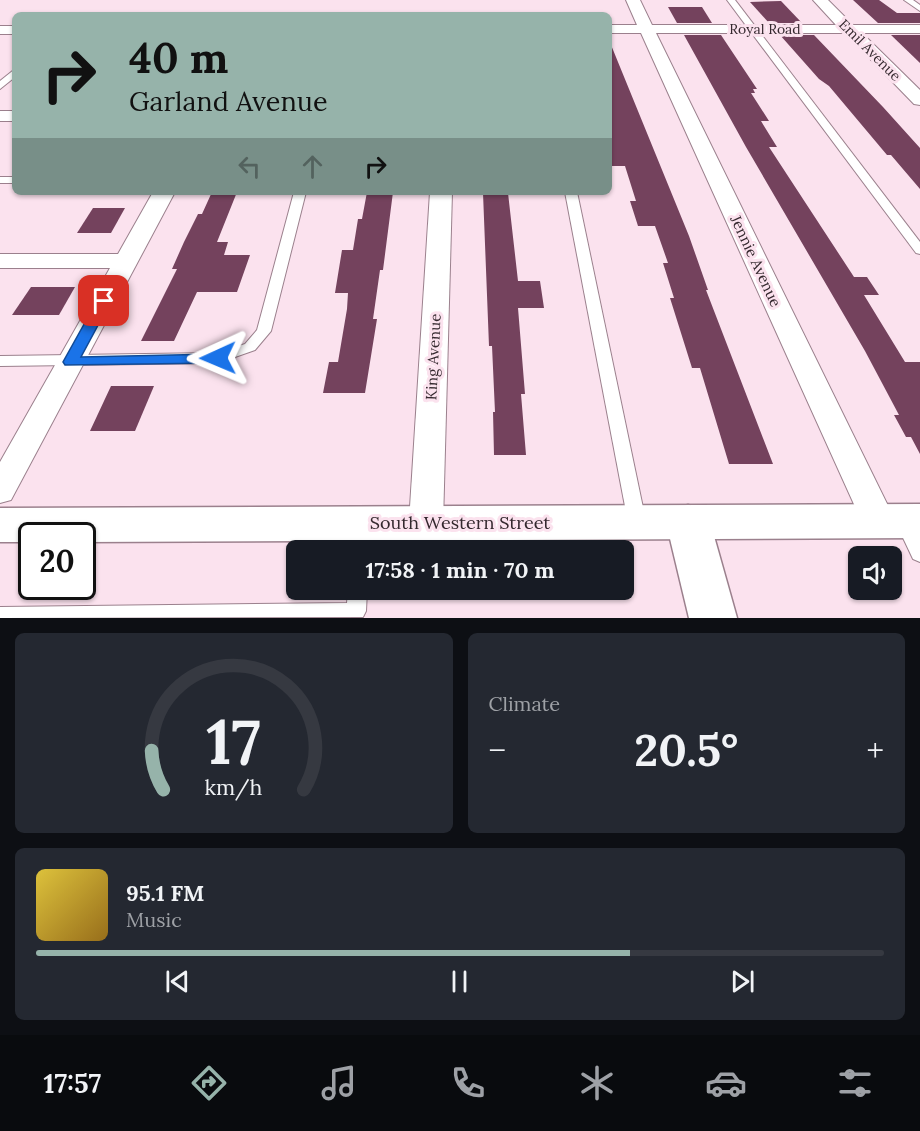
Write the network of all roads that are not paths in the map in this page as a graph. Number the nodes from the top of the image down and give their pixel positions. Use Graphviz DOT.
graph roads {
  1 [pos="633,0"];
  2 [pos="731,0"];
  3 [pos="820,0"];
  4 [pos="909,0"];
  5 [pos="920,9"];
  6 [pos="849,28"];
  7 [pos="612,29"];
  8 [pos="646,29"];
  9 [pos="753,29"];
  10 [pos="920,29"];
  11 [pos="12,69"];
  12 [pos="0,86"];
  13 [pos="920,100"];
  14 [pos="162,195"];
  15 [pos="299,195"];
  16 [pos="441,195"];
  17 [pos="573,195"];
  18 [pos="920,250"];
  19 [pos="0,261"];
  20 [pos="126,261"];
  21 [pos="0,361"];
  22 [pos="71,362"];
  23 [pos="0,491"];
  24 [pos="638,522"];
  25 [pos="688,522"];
  26 [pos="426,523"];
  27 [pos="0,525"];
  28 [pos="906,530"];
  29 [pos="364,537"];
  30 [pos="360,614"];
  31 [pos="0,616"];
  32 [pos="713,618"];
  1 -- 8 [label="street, Jennie Avenue"];
  2 -- 9 [label="lane"];
  3 -- 6 [label="street, Emil Avenue"];
  4 -- 5 [label="lane"];
  6 -- 9 [label="street, Royal Road"];
  6 -- 10 [label="street, Royal Road"];
  6 -- 13 [label="street, Emil Avenue"];
  7 -- 8 [label="street, Royal Road"];
  8 -- 9 [label="street, Royal Road"];
  8 -- 28 [label="street, Jennie Avenue"];
  9 -- 18 [label="lane"];
  11 -- 12 [label="lane"];
  14 -- 20 [label="street"];
  15 -- 22 [label="lane"];
  16 -- 26 [label="street, King Avenue"];
  17 -- 24 [label="lane"];
  19 -- 20 [label="street"];
  20 -- 22 [label="street"];
  21 -- 22 [label="lane"];
  22 -- 23 [label="street"];
  24 -- 25 [label="main road, South Western Street"];
  24 -- 26 [label="main road, South Western Street"];
  25 -- 28 [label="main road, South Western Street"];
  25 -- 32 [label="main road"];
  26 -- 29 [label="main road, South Western Street"];
  27 -- 29 [label="main road, South Western Street"];
  30 -- 31 [label="lane"];
}
